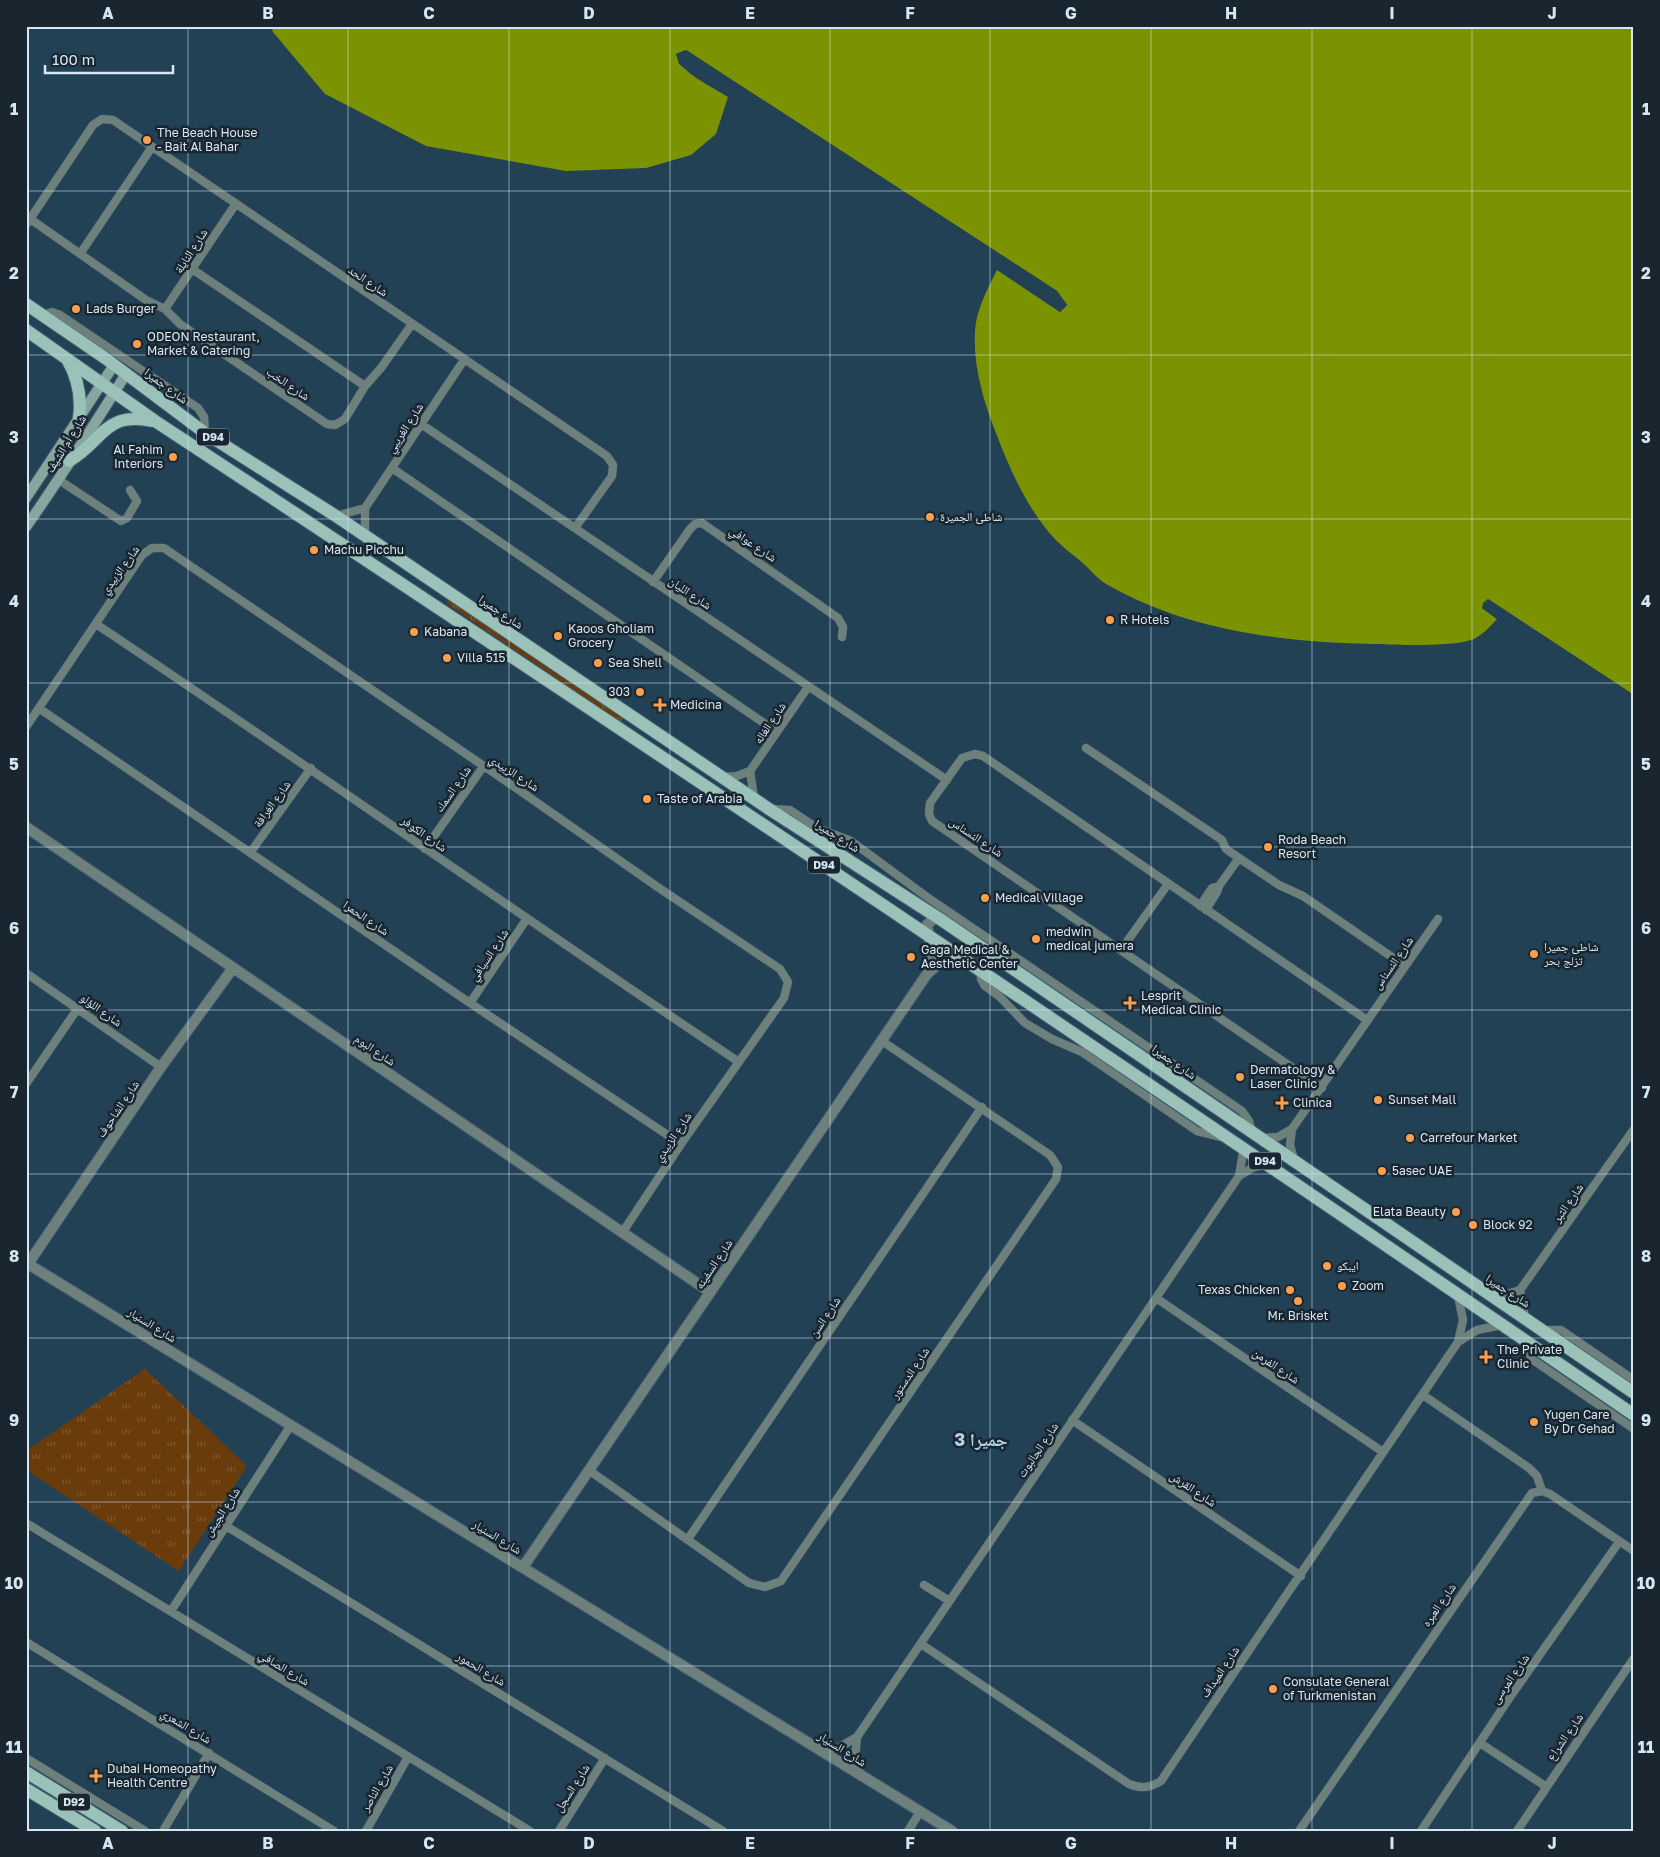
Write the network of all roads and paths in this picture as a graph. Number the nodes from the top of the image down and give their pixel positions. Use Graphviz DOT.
graph roads {
  1 [pos="152,147"];
  2 [pos="235,205"];
  3 [pos="28,220"];
  4 [pos="80,254"];
  5 [pos="192,269"];
  6 [pos="26,304"];
  7 [pos="165,310"];
  8 [pos="43,316"];
  9 [pos="412,324"];
  10 [pos="26,330"];
  11 [pos="66,357"];
  12 [pos="464,360"];
  13 [pos="114,365"];
  14 [pos="126,374"];
  15 [pos="103,384"];
  16 [pos="365,386"];
  17 [pos="114,392"];
  18 [pos="79,418"];
  19 [pos="155,421"];
  20 [pos="421,424"];
  21 [pos="205,433"];
  22 [pos="69,461"];
  23 [pos="392,468"];
  24 [pos="59,480"];
  25 [pos="130,490"];
  26 [pos="26,498"];
  27 [pos="365,508"];
  28 [pos="336,516"];
  29 [pos="26,527"];
  30 [pos="576,528"];
  31 [pos="365,536"];
  32 [pos="653,582"];
  33 [pos="96,624"];
  34 [pos="842,637"];
  35 [pos="808,687"];
  36 [pos="40,709"];
  37 [pos="26,727"];
  38 [pos="777,732"];
  39 [pos="1086,748"];
  40 [pos="483,767"];
  41 [pos="311,768"];
  42 [pos="750,771"];
  43 [pos="723,777"];
  44 [pos="947,780"];
  45 [pos="755,799"];
  46 [pos="769,809"];
  47 [pos="26,827"];
  48 [pos="425,849"];
  49 [pos="250,853"];
  50 [pos="1238,858"];
  51 [pos="1168,884"];
  52 [pos="902,893"];
  53 [pos="1203,908"];
  54 [pos="894,911"];
  55 [pos="939,918"];
  56 [pos="1438,919"];
  57 [pos="526,920"];
  58 [pos="928,934"];
  59 [pos="1121,950"];
  60 [pos="963,957"];
  61 [pos="1405,966"];
  62 [pos="233,968"];
  63 [pos="981,970"];
  64 [pos="26,973"];
  65 [pos="927,974"];
  66 [pos="470,1004"];
  67 [pos="78,1008"];
  68 [pos="1367,1020"];
  69 [pos="882,1041"];
  70 [pos="739,1062"];
  71 [pos="161,1067"];
  72 [pos="26,1084"];
  73 [pos="1322,1088"];
  74 [pos="982,1107"];
  75 [pos="1292,1129"];
  76 [pos="1634,1129"];
  77 [pos="1257,1136"];
  78 [pos="1229,1137"];
  79 [pos="681,1144"];
  80 [pos="1244,1147"];
  81 [pos="1294,1161"];
  82 [pos="1269,1164"];
  83 [pos="1239,1176"];
  84 [pos="622,1232"];
  85 [pos="27,1266"];
  86 [pos="1520,1290"];
  87 [pos="710,1292"];
  88 [pos="1456,1292"];
  89 [pos="1156,1298"];
  90 [pos="1494,1298"];
  91 [pos="1525,1318"];
  92 [pos="1504,1325"];
  93 [pos="1542,1330"];
  94 [pos="1527,1341"];
  95 [pos="1458,1342"];
  96 [pos="1634,1380"];
  97 [pos="1634,1393"];
  98 [pos="1423,1395"];
  99 [pos="1634,1415"];
  100 [pos="1072,1420"];
  101 [pos="291,1425"];
  102 [pos="1634,1429"];
  103 [pos="1383,1452"];
  104 [pos="590,1471"];
  105 [pos="1542,1492"];
  106 [pos="26,1523"];
  107 [pos="226,1526"];
  108 [pos="688,1539"];
  109 [pos="1619,1542"];
  110 [pos="1634,1551"];
  111 [pos="523,1567"];
  112 [pos="1301,1576"];
  113 [pos="924,1585"];
  114 [pos="948,1600"];
  115 [pos="171,1611"];
  116 [pos="26,1642"];
  117 [pos="921,1644"];
  118 [pos="1634,1658"];
  119 [pos="857,1737"];
  120 [pos="1480,1743"];
  121 [pos="817,1749"];
  122 [pos="209,1753"];
  123 [pos="408,1756"];
  124 [pos="26,1758"];
  125 [pos="605,1758"];
  126 [pos="26,1772"];
  127 [pos="861,1776"];
  128 [pos="63,1781"];
  129 [pos="45,1784"];
  130 [pos="1546,1786"];
  131 [pos="26,1789"];
  132 [pos="920,1812"];
  133 [pos="95,1831"];
  134 [pos="122,1831"];
  135 [pos="145,1831"];
  136 [pos="163,1831"];
  137 [pos="334,1831"];
  138 [pos="366,1831"];
  139 [pos="530,1831"];
  140 [pos="559,1831"];
  141 [pos="723,1831"];
  142 [pos="908,1831"];
  143 [pos="952,1831"];
  144 [pos="1299,1831"];
  145 [pos="1421,1831"];
  146 [pos="1516,1831"];
  1 -- 2 [label="street, شارع الحد"];
  1 -- 3 [label="street, شارع الحد"];
  1 -- 4 [label="street"];
  2 -- 5 [label="street, شارع النايلة"];
  2 -- 9 [label="street, شارع الحد"];
  3 -- 4 [label="street, شارع الخب"];
  4 -- 7 [label="street, شارع الخب"];
  5 -- 7 [label="street, شارع النايلة"];
  5 -- 16 [label="street"];
  6 -- 8 [label="main road, شارع جميرا / D94"];
  7 -- 16 [label="street, شارع الخب"];
  8 -- 13 [label="main road, شارع جميرا / D94"];
  8 -- 21 [label="street"];
  9 -- 12 [label="street, شارع الحد"];
  9 -- 16 [label="street, شارع الخب"];
  10 -- 11 [label="main road, D94"];
  11 -- 15 [label="main road, D94"];
  11 -- 18 [label="main road"];
  12 -- 20 [label="street, شارع الغريبي"];
  12 -- 30 [label="street, شارع الحد"];
  13 -- 14 [label="main road, شارع جميرا / D94"];
  13 -- 15 [label="main road, شارع أم الشيف"];
  14 -- 17 [label="main road, شارع أم الشيف"];
  14 -- 21 [label="main road, شارع جميرا / D94"];
  15 -- 17 [label="main road, D94"];
  15 -- 18 [label="main road, شارع أم الشيف"];
  17 -- 19 [label="main road, D94"];
  17 -- 22 [label="main road, شارع أم الشيف"];
  18 -- 26 [label="main road, شارع أم الشيف"];
  19 -- 22 [label="main road"];
  19 -- 54 [label="main road, D94"];
  20 -- 23 [label="street, شارع الغريبي"];
  20 -- 30 [label="street, شارع الليان"];
  21 -- 28 [label="main road, شارع جميرا / D94"];
  22 -- 24 [label="main road, شارع أم الشيف"];
  23 -- 27 [label="street, شارع الغريبي"];
  23 -- 38 [label="street"];
  24 -- 25 [label="street"];
  24 -- 29 [label="main road, شارع أم الشيف"];
  27 -- 28 [label="street"];
  27 -- 31 [label="street"];
  28 -- 31 [label="main road, شارع جميرا / D94"];
  30 -- 32 [label="street, شارع الليان"];
  31 -- 43 [label="main road, شارع جميرا / D94"];
  32 -- 34 [label="street, شارع عوافي"];
  32 -- 35 [label="street, شارع الليان"];
  33 -- 36 [label="street, شارع الزبيدي"];
  33 -- 40 [label="street, شارع الزبيدي"];
  33 -- 41 [label="street, شارع الكوفر"];
  35 -- 38 [label="street, شارع الغاله"];
  35 -- 44 [label="street, شارع الليان"];
  36 -- 37 [label="street, شارع الزبيدي"];
  36 -- 49 [label="street, شارع الحمرا"];
  38 -- 42 [label="street, شارع الغاله"];
  39 -- 50 [label="street"];
  40 -- 48 [label="street, شارع السمك"];
  40 -- 70 [label="street, شارع الزبيدي"];
  41 -- 48 [label="street, شارع الكوفر"];
  41 -- 49 [label="street, شارع الغرافة"];
  42 -- 43 [label="street"];
  42 -- 45 [label="street"];
  43 -- 45 [label="main road, شارع جميرا / D94"];
  44 -- 51 [label="street, شارع النسناس"];
  44 -- 59 [label="street, شارع النسناس"];
  45 -- 46 [label="main road, شارع جميرا / D94"];
  46 -- 52 [label="main road, شارع جميرا / D94"];
  46 -- 77 [label="street"];
  47 -- 62 [label="street, شارع البوم"];
  48 -- 57 [label="street, شارع الكوفر"];
  49 -- 66 [label="street, شارع الحمرا"];
  50 -- 53 [label="street"];
  50 -- 61 [label="street"];
  51 -- 53 [label="street, شارع النسناس"];
  51 -- 59 [label="street"];
  52 -- 54 [label="main road"];
  52 -- 55 [label="main road, شارع جميرا / D94"];
  53 -- 68 [label="street, شارع النسناس"];
  54 -- 58 [label="main road, D94"];
  55 -- 58 [label="street"];
  55 -- 77 [label="main road, شارع جميرا / D94"];
  56 -- 61 [label="street, شارع النسناس"];
  57 -- 66 [label="street, شارع السيافي"];
  57 -- 70 [label="street, شارع الكوفر"];
  58 -- 60 [label="main road, D94"];
  58 -- 65 [label="street, شارع السفينه"];
  59 -- 73 [label="street, شارع النسناس"];
  60 -- 63 [label="main road, D94"];
  60 -- 65 [label="street, شارع السفينه"];
  61 -- 68 [label="street, شارع النسناس"];
  62 -- 71 [label="street, شارع الشاحوف"];
  62 -- 84 [label="street, شارع البوم"];
  63 -- 78 [label="main road, D94"];
  63 -- 78 [label="street"];
  64 -- 67 [label="street, شارع اللؤلو"];
  65 -- 69 [label="street, شارع السفينه"];
  66 -- 79 [label="street, شارع الحمرا"];
  67 -- 71 [label="street, شارع اللؤلو"];
  67 -- 72 [label="street"];
  68 -- 73 [label="street, شارع النسناس"];
  69 -- 74 [label="street, شارع الدستور"];
  69 -- 87 [label="street, شارع السفينه"];
  70 -- 79 [label="street, شارع الزبيدي"];
  71 -- 85 [label="street, شارع الشاحوف"];
  73 -- 75 [label="street, شارع النسناس"];
  74 -- 108 [label="street, شارع السن"];
  74 -- 108 [label="street, شارع الدستور"];
  75 -- 77 [label="street"];
  75 -- 81 [label="street"];
  76 -- 86 [label="street, شارع الثبر"];
  77 -- 81 [label="main road, شارع جميرا / D94"];
  78 -- 80 [label="main road, D94"];
  79 -- 84 [label="street, شارع الزبيدي"];
  80 -- 82 [label="main road, D94"];
  80 -- 83 [label="street, شارع الجالبوت"];
  81 -- 90 [label="main road, شارع جميرا / D94"];
  82 -- 83 [label="street"];
  82 -- 88 [label="main road, D94"];
  83 -- 89 [label="street, شارع الجالبوت"];
  84 -- 87 [label="street, شارع البوم"];
  85 -- 101 [label="street, شارع السنيار"];
  86 -- 90 [label="street"];
  86 -- 91 [label="street"];
  87 -- 104 [label="street, شارع السفينه"];
  88 -- 92 [label="main road, D94"];
  88 -- 95 [label="street, شارع الميداف"];
  89 -- 100 [label="street, شارع الجالبوت"];
  89 -- 103 [label="street, شارع الفرمن"];
  90 -- 91 [label="main road, شارع جميرا / D94"];
  91 -- 93 [label="main road, شارع جميرا / D94"];
  92 -- 94 [label="main road, D94"];
  92 -- 95 [label="street, شارع الميداف"];
  93 -- 96 [label="street"];
  93 -- 97 [label="main road, شارع جميرا / D94"];
  94 -- 99 [label="main road, D94"];
  94 -- 102 [label="street"];
  95 -- 98 [label="street, شارع الميداف"];
  98 -- 103 [label="street, شارع الميداف"];
  98 -- 105 [label="street"];
  100 -- 112 [label="street, شارع القرش"];
  100 -- 114 [label="street, شارع الجالبوت"];
  101 -- 107 [label="street, شارع الجيش"];
  101 -- 111 [label="street, شارع السنيار"];
  103 -- 112 [label="street, شارع الميداف"];
  104 -- 108 [label="street, شارع الدستور"];
  104 -- 111 [label="street, شارع السفينه"];
  105 -- 109 [label="street"];
  105 -- 144 [label="street, شارع العبره"];
  106 -- 115 [label="street, شارع الصافي"];
  107 -- 115 [label="street, شارع الجيش"];
  107 -- 125 [label="street, شارع الحمور"];
  109 -- 110 [label="street"];
  109 -- 120 [label="street, شارع المرسى"];
  111 -- 121 [label="street, شارع السنيار"];
  112 -- 117 [label="street, شارع الميداف"];
  113 -- 114 [label="street"];
  114 -- 117 [label="street, شارع الجالبوت"];
  115 -- 123 [label="street, شارع الصافي"];
  116 -- 122 [label="street, شارع الشعري"];
  117 -- 119 [label="street, شارع الجالبوت"];
  118 -- 130 [label="street, شارع الشراع"];
  119 -- 121 [label="street, شارع الجالبوت"];
  119 -- 127 [label="street"];
  120 -- 130 [label="street"];
  120 -- 145 [label="street, شارع المرسى"];
  121 -- 127 [label="street, شارع السنيار"];
  122 -- 136 [label="street"];
  122 -- 137 [label="street, شارع الشعري"];
  123 -- 138 [label="street, شارع الناصر"];
  123 -- 139 [label="street, شارع الصافي"];
  124 -- 128 [label="street"];
  125 -- 140 [label="street, شارع السجل"];
  125 -- 141 [label="street, شارع الحمور"];
  126 -- 129 [label="main road, D92"];
  127 -- 132 [label="street, شارع السنيار"];
  128 -- 129 [label="main road"];
  128 -- 135 [label="street"];
  129 -- 134 [label="main road, D92"];
  130 -- 146 [label="street, شارع الشراع"];
  131 -- 133 [label="main road, D92"];
  132 -- 142 [label="street"];
  132 -- 143 [label="street, شارع السنيار"];
}
